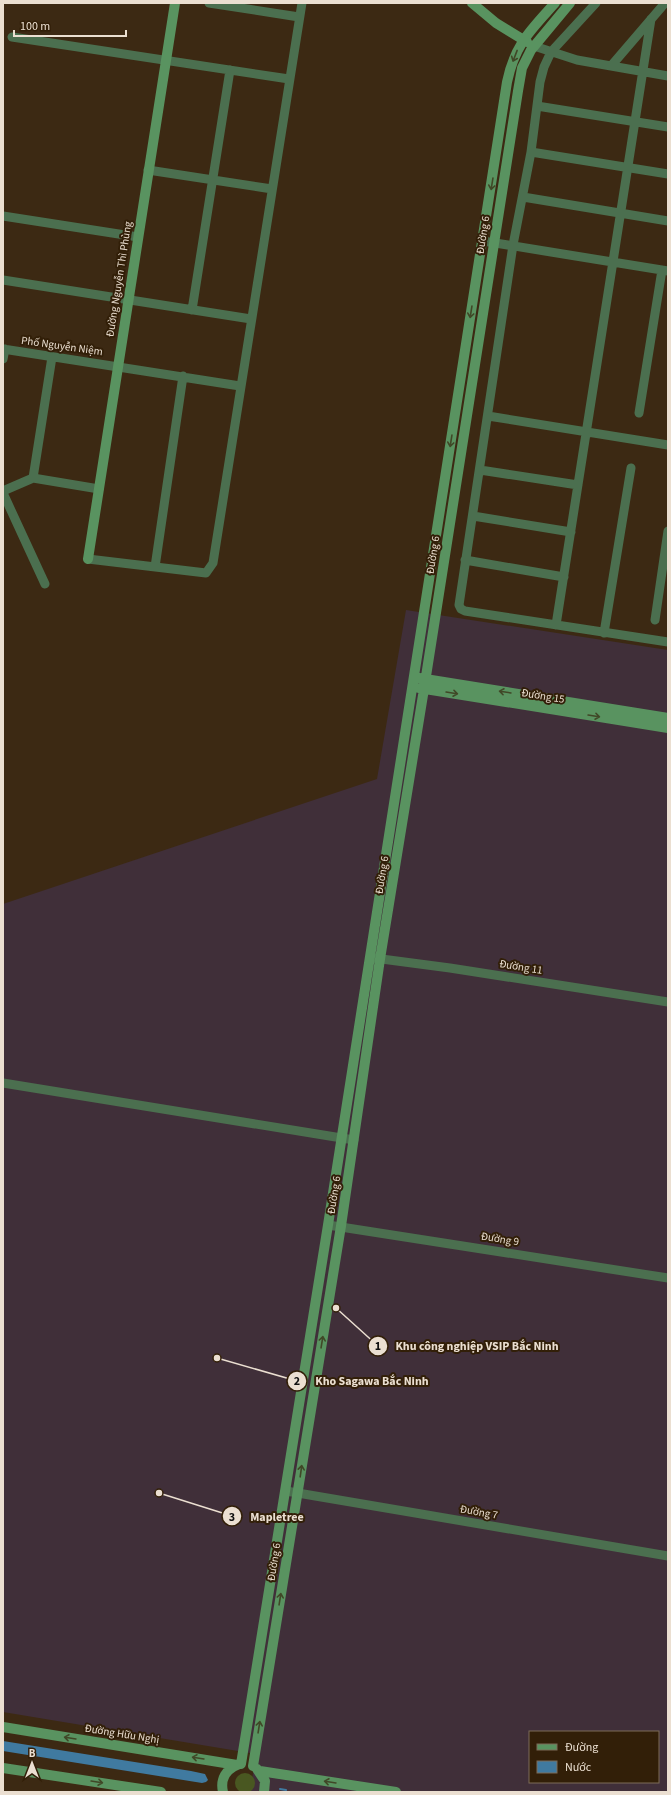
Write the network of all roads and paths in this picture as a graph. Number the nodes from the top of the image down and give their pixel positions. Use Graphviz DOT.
graph roads {
  1 [pos="175,3"];
  2 [pos="209,3"];
  3 [pos="302,3"];
  4 [pos="472,3"];
  5 [pos="555,3"];
  6 [pos="570,3"];
  7 [pos="596,3"];
  8 [pos="666,3"];
  9 [pos="240,5"];
  10 [pos="299,17"];
  11 [pos="651,19"];
  12 [pos="12,37"];
  13 [pos="522,40"];
  14 [pos="534,46"];
  15 [pos="551,52"];
  16 [pos="167,60"];
  17 [pos="611,66"];
  18 [pos="230,70"];
  19 [pos="642,72"];
  20 [pos="668,76"];
  21 [pos="289,79"];
  22 [pos="537,106"];
  23 [pos="635,121"];
  24 [pos="668,127"];
  25 [pos="531,152"];
  26 [pos="627,166"];
  27 [pos="148,170"];
  28 [pos="668,174"];
  29 [pos="212,180"];
  30 [pos="272,189"];
  31 [pos="523,197"];
  32 [pos="620,212"];
  33 [pos="3,216"];
  34 [pos="668,220"];
  35 [pos="138,237"];
  36 [pos="483,241"];
  37 [pos="494,242"];
  38 [pos="514,245"];
  39 [pos="612,262"];
  40 [pos="665,271"];
  41 [pos="3,280"];
  42 [pos="128,300"];
  43 [pos="192,310"];
  44 [pos="251,319"];
  45 [pos="4,349"];
  46 [pos="52,357"];
  47 [pos="3,359"];
  48 [pos="117,366"];
  49 [pos="183,376"];
  50 [pos="240,386"];
  51 [pos="639,413"];
  52 [pos="488,416"];
  53 [pos="586,432"];
  54 [pos="668,445"];
  55 [pos="631,468"];
  56 [pos="480,470"];
  57 [pos="33,478"];
  58 [pos="578,485"];
  59 [pos="99,489"];
  60 [pos="3,492"];
  61 [pos="473,516"];
  62 [pos="668,531"];
  63 [pos="571,532"];
  64 [pos="88,560"];
  65 [pos="466,560"];
  66 [pos="155,567"];
  67 [pos="564,576"];
  68 [pos="45,584"];
  69 [pos="655,620"];
  70 [pos="556,625"];
  71 [pos="604,633"];
  72 [pos="668,642"];
  73 [pos="414,682"];
  74 [pos="425,684"];
  75 [pos="579,709"];
  76 [pos="668,718"];
  77 [pos="668,728"];
  78 [pos="375,958"];
  79 [pos="668,1002"];
  80 [pos="3,1083"];
  81 [pos="342,1138"];
  82 [pos="354,1140"];
  83 [pos="328,1225"];
  84 [pos="341,1226"];
  85 [pos="668,1278"];
  86 [pos="286,1491"];
  87 [pos="298,1493"];
  88 [pos="668,1556"];
  89 [pos="3,1727"];
  90 [pos="239,1764"];
  91 [pos="3,1768"];
  92 [pos="256,1769"];
  93 [pos="136,1790"];
  94 [pos="161,1792"];
  95 [pos="222,1792"];
  96 [pos="264,1792"];
  97 [pos="396,1792"];
  1 -- 16 [label="main road, Đường Nguyễn Thì Phùng"];
  2 -- 9 [label="street"];
  3 -- 10 [label="street"];
  4 -- 13 [label="main road"];
  5 -- 13 [label="main road, Đường 6"];
  6 -- 14 [label="main road, Đường 6"];
  7 -- 15 [label="street"];
  8 -- 11 [label="street"];
  9 -- 10 [label="street"];
  10 -- 21 [label="street"];
  11 -- 17 [label="street"];
  11 -- 19 [label="street"];
  12 -- 16 [label="street"];
  13 -- 14 [label="main road"];
  13 -- 36 [label="main road, Đường 6, one-way"];
  14 -- 15 [label="street"];
  14 -- 37 [label="main road, Đường 6"];
  15 -- 17 [label="street"];
  15 -- 22 [label="street"];
  16 -- 18 [label="street"];
  16 -- 27 [label="main road, Đường Nguyễn Thì Phùng"];
  17 -- 19 [label="street"];
  18 -- 21 [label="street"];
  18 -- 29 [label="street"];
  19 -- 20 [label="street"];
  19 -- 23 [label="street"];
  21 -- 30 [label="street"];
  22 -- 23 [label="street"];
  22 -- 25 [label="street"];
  23 -- 24 [label="street"];
  23 -- 26 [label="street"];
  25 -- 26 [label="street"];
  25 -- 31 [label="street"];
  26 -- 28 [label="street"];
  26 -- 32 [label="street"];
  27 -- 29 [label="street"];
  27 -- 35 [label="main road, Đường Nguyễn Thì Phùng"];
  29 -- 30 [label="street"];
  29 -- 43 [label="street"];
  30 -- 44 [label="street"];
  31 -- 32 [label="street"];
  31 -- 38 [label="street"];
  32 -- 34 [label="street"];
  32 -- 39 [label="street"];
  33 -- 35 [label="street"];
  35 -- 42 [label="main road, Đường Nguyễn Thì Phùng"];
  36 -- 37 [label="street"];
  36 -- 73 [label="main road, Đường 6, one-way"];
  37 -- 38 [label="street"];
  37 -- 74 [label="main road, Đường 6"];
  38 -- 39 [label="street"];
  38 -- 52 [label="street"];
  39 -- 40 [label="street"];
  39 -- 53 [label="street"];
  40 -- 51 [label="street"];
  41 -- 42 [label="street"];
  42 -- 43 [label="street"];
  42 -- 48 [label="main road, Đường Nguyễn Thì Phùng"];
  43 -- 44 [label="street"];
  44 -- 50 [label="street"];
  45 -- 46 [label="street, Phố Nguyễn Niệm"];
  45 -- 47 [label="street"];
  46 -- 48 [label="street, Phố Nguyễn Niệm"];
  46 -- 57 [label="street"];
  48 -- 49 [label="street, Phố Nguyễn Niệm"];
  48 -- 59 [label="main road, Đường Nguyễn Thì Phùng"];
  49 -- 50 [label="street, Phố Nguyễn Niệm"];
  49 -- 66 [label="street"];
  50 -- 66 [label="street"];
  52 -- 53 [label="street"];
  52 -- 56 [label="street"];
  53 -- 54 [label="street"];
  53 -- 58 [label="street"];
  55 -- 71 [label="street"];
  56 -- 58 [label="street"];
  56 -- 61 [label="street"];
  57 -- 59 [label="street"];
  57 -- 60 [label="street"];
  58 -- 63 [label="street"];
  59 -- 64 [label="main road, Đường Nguyễn Thì Phùng"];
  60 -- 68 [label="street"];
  61 -- 63 [label="street"];
  61 -- 65 [label="street"];
  62 -- 69 [label="street"];
  63 -- 67 [label="street"];
  64 -- 66 [label="street"];
  65 -- 67 [label="street"];
  65 -- 70 [label="street"];
  67 -- 70 [label="street"];
  70 -- 71 [label="street"];
  71 -- 72 [label="street"];
  73 -- 74 [label="main road, Đường 15"];
  73 -- 78 [label="main road, Đường 6"];
  74 -- 75 [label="main road, Đường 15"];
  74 -- 78 [label="main road, Đường 6"];
  75 -- 76 [label="main road, Đường 15"];
  75 -- 77 [label="main road, Đường 15, one-way"];
  78 -- 79 [label="street, Đường 11"];
  78 -- 81 [label="main road, Đường 6"];
  78 -- 82 [label="main road, Đường 6"];
  80 -- 81 [label="street"];
  81 -- 82 [label="street"];
  81 -- 83 [label="main road, Đường 6"];
  82 -- 84 [label="main road, Đường 6"];
  83 -- 84 [label="street, Đường 9"];
  83 -- 86 [label="main road, Đường 6"];
  84 -- 85 [label="street, Đường 9"];
  87 -- 84 [label="main road, Đường 6, one-way"];
  86 -- 87 [label="street, Đường 7"];
  86 -- 90 [label="main road, Đường 6"];
  87 -- 88 [label="street, Đường 7"];
  92 -- 87 [label="main road, Đường 6, one-way"];
  90 -- 89 [label="main road, Đường Hữu Nghị, one-way"];
  90 -- 92 [label="main road, Đường Hữu Nghị"];
  90 -- 95 [label="main road"];
  91 -- 93 [label="main road, one-way"];
  92 -- 96 [label="main road"];
  97 -- 92 [label="main road, one-way"];
  93 -- 94 [label="main road"];
}
